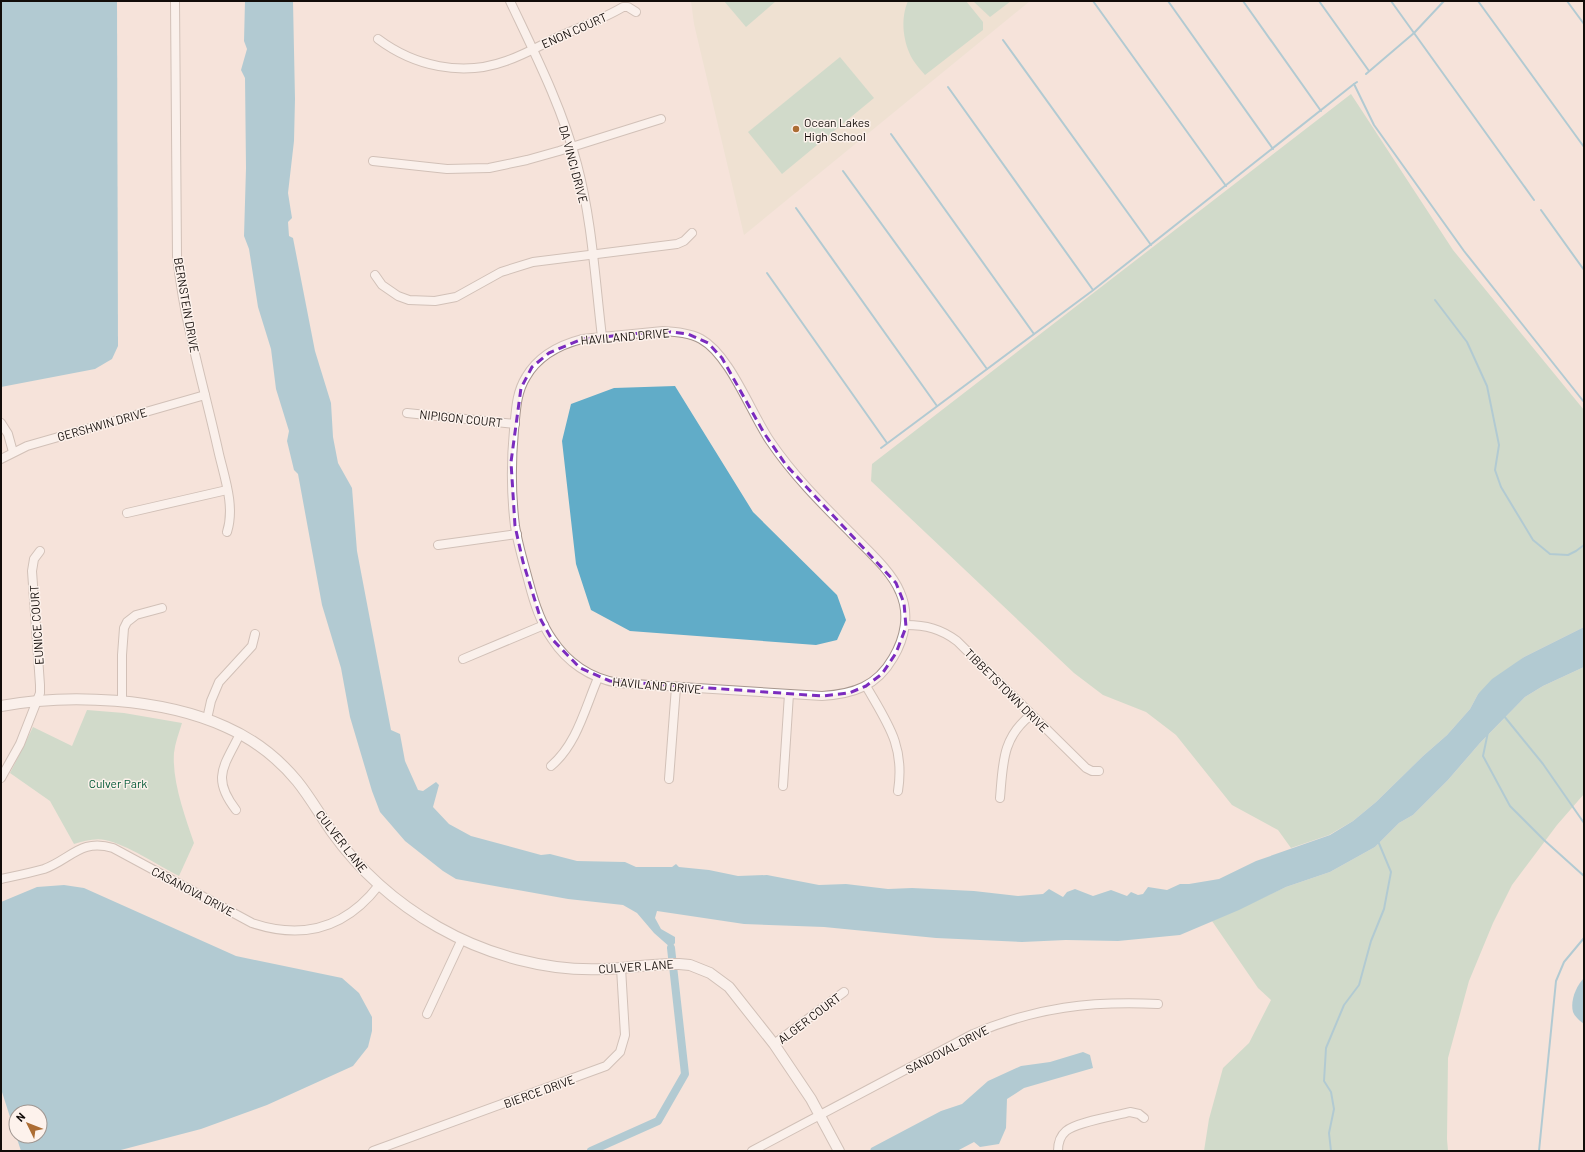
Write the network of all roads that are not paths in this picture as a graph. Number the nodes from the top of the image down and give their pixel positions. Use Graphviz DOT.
graph roads {
  1 [pos="175,1"];
  2 [pos="510,1"];
  3 [pos="636,12"];
  4 [pos="378,39"];
  5 [pos="533,49"];
  6 [pos="661,119"];
  7 [pos="572,147"];
  8 [pos="373,162"];
  9 [pos="692,233"];
  10 [pos="593,254"];
  11 [pos="375,276"];
  12 [pos="602,337"];
  13 [pos="205,395"];
  14 [pos="407,413"];
  15 [pos="1,423"];
  16 [pos="515,424"];
  17 [pos="13,452"];
  18 [pos="1,459"];
  19 [pos="227,490"];
  20 [pos="127,513"];
  21 [pos="227,532"];
  22 [pos="517,534"];
  23 [pos="438,545"];
  24 [pos="40,551"];
  25 [pos="162,608"];
  26 [pos="544,625"];
  27 [pos="906,625"];
  28 [pos="255,634"];
  29 [pos="463,659"];
  30 [pos="598,678"];
  31 [pos="866,686"];
  32 [pos="676,687"];
  33 [pos="790,694"];
  34 [pos="37,702"];
  35 [pos="122,702"];
  36 [pos="1,706"];
  37 [pos="1031,715"];
  38 [pos="208,719"];
  39 [pos="240,734"];
  40 [pos="551,766"];
  41 [pos="1099,770"];
  42 [pos="1,778"];
  43 [pos="669,779"];
  44 [pos="783,786"];
  45 [pos="898,792"];
  46 [pos="1000,798"];
  47 [pos="236,810"];
  48 [pos="1,879"];
  49 [pos="379,885"];
  50 [pos="462,939"];
  51 [pos="621,968"];
  52 [pos="844,992"];
  53 [pos="1158,1004"];
  54 [pos="427,1014"];
  55 [pos="774,1044"];
  56 [pos="820,1115"];
  57 [pos="1144,1118"];
  58 [pos="374,1151"];
  59 [pos="752,1151"];
  60 [pos="839,1151"];
  61 [pos="1058,1151"];
  1 -- 13 [label="street, BERNSTEIN DRIVE"];
  2 -- 5 [label="street, DA VINCI DRIVE"];
  3 -- 5 [label="street, ENON COURT"];
  4 -- 5 [label="street, ENON COURT"];
  5 -- 7 [label="street, DA VINCI DRIVE"];
  6 -- 7 [label="street"];
  7 -- 8 [label="street"];
  7 -- 10 [label="street, DA VINCI DRIVE"];
  9 -- 10 [label="street"];
  10 -- 11 [label="street"];
  10 -- 12 [label="street, DA VINCI DRIVE"];
  12 -- 16 [label="street, HAVILAND DRIVE"];
  12 -- 27 [label="street, HAVILAND DRIVE"];
  13 -- 17 [label="street, GERSHWIN DRIVE"];
  13 -- 19 [label="street, BERNSTEIN DRIVE"];
  14 -- 16 [label="street, NIPIGON COURT"];
  15 -- 17 [label="street"];
  16 -- 22 [label="street, HAVILAND DRIVE"];
  17 -- 18 [label="street, GERSHWIN DRIVE"];
  19 -- 20 [label="street"];
  19 -- 21 [label="street, BERNSTEIN DRIVE"];
  22 -- 23 [label="street"];
  22 -- 26 [label="street, HAVILAND DRIVE"];
  24 -- 34 [label="street, EUNICE COURT"];
  25 -- 35 [label="street"];
  26 -- 29 [label="street"];
  26 -- 30 [label="street, HAVILAND DRIVE"];
  27 -- 31 [label="street, HAVILAND DRIVE"];
  27 -- 37 [label="street, TIBBETSTOWN DRIVE"];
  28 -- 38 [label="street"];
  30 -- 32 [label="street, HAVILAND DRIVE"];
  30 -- 40 [label="street"];
  31 -- 33 [label="street, HAVILAND DRIVE"];
  31 -- 45 [label="street"];
  32 -- 33 [label="street, HAVILAND DRIVE"];
  32 -- 43 [label="street"];
  33 -- 44 [label="street"];
  34 -- 35 [label="street, CULVER LANE"];
  34 -- 36 [label="street, CULVER LANE"];
  34 -- 42 [label="street, EUNICE COURT"];
  35 -- 38 [label="street, CULVER LANE"];
  37 -- 41 [label="street, TIBBETSTOWN DRIVE"];
  37 -- 46 [label="street"];
  38 -- 39 [label="street, CULVER LANE"];
  39 -- 47 [label="street"];
  39 -- 49 [label="street, CULVER LANE"];
  48 -- 49 [label="street, CASANOVA DRIVE"];
  49 -- 50 [label="street, CULVER LANE"];
  50 -- 51 [label="street, CULVER LANE"];
  50 -- 54 [label="street"];
  51 -- 55 [label="street, CULVER LANE"];
  51 -- 58 [label="street, BIERCE DRIVE"];
  52 -- 55 [label="street, ALGER COURT"];
  53 -- 56 [label="street, SANDOVAL DRIVE"];
  55 -- 56 [label="street, CULVER LANE"];
  56 -- 59 [label="street, SANDOVAL DRIVE"];
  56 -- 60 [label="street, CULVER LANE"];
  57 -- 61 [label="street"];
}
